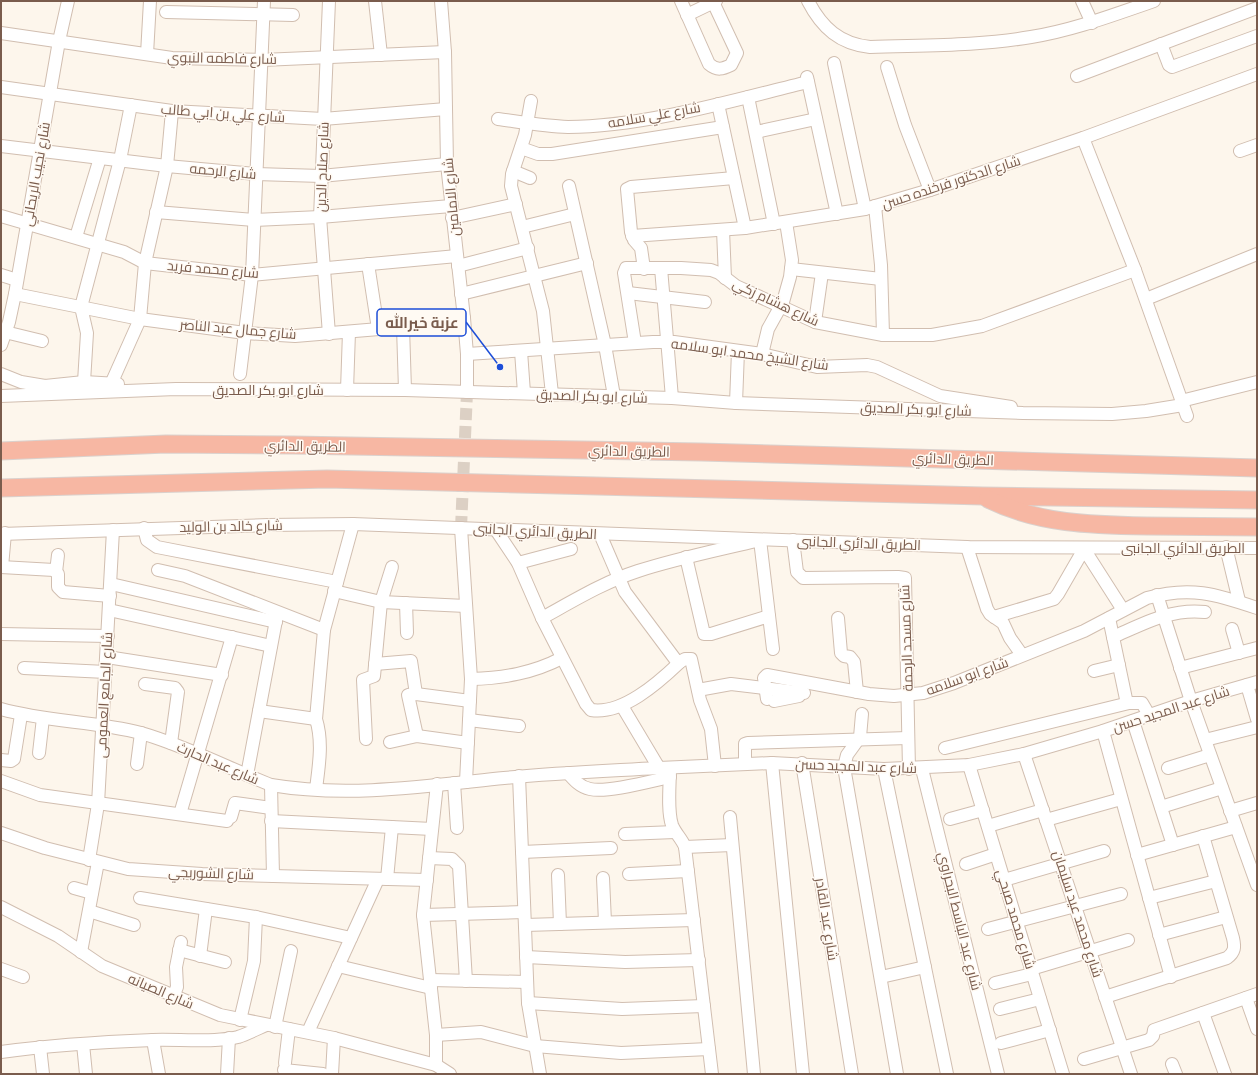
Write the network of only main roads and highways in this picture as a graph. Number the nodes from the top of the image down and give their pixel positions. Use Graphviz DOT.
graph roads {
  1 [pos="1,451"];
  2 [pos="1257,468"];
  3 [pos="1,488"];
  4 [pos="983,496"];
  5 [pos="1257,500"];
  6 [pos="1257,527"];
  1 -- 2 [label="highway, الطريق الدائري"];
  3 -- 4 [label="highway"];
  4 -- 5 [label="highway"];
  4 -- 6 [label="highway"];
}
